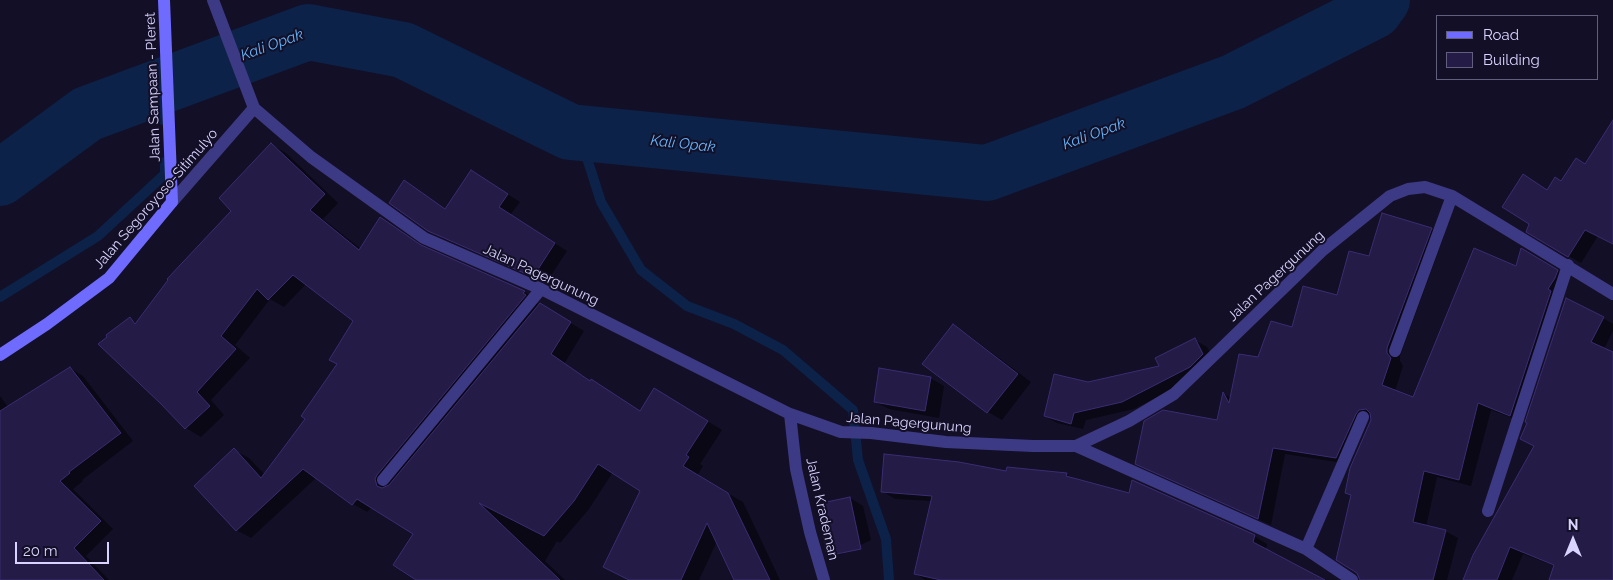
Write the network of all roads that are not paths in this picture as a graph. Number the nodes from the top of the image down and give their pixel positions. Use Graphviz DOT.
graph roads {
  1 [pos="164,0"];
  2 [pos="213,0"];
  3 [pos="254,108"];
  4 [pos="1452,196"];
  5 [pos="172,202"];
  6 [pos="1568,266"];
  7 [pos="541,289"];
  8 [pos="1613,294"];
  9 [pos="1395,351"];
  10 [pos="0,355"];
  11 [pos="790,414"];
  12 [pos="1363,417"];
  13 [pos="1076,446"];
  14 [pos="383,480"];
  15 [pos="1488,511"];
  16 [pos="1306,549"];
  17 [pos="824,580"];
  18 [pos="1352,580"];
  1 -- 5 [label="main road, Jalan Sampaan - Pleret"];
  2 -- 3 [label="street, Jalan Pagergunung"];
  3 -- 5 [label="street, Jalan Segoroyoso-Sitimulyo"];
  3 -- 7 [label="street, Jalan Pagergunung"];
  4 -- 6 [label="street, Jalan Pagergunung"];
  4 -- 9 [label="street"];
  4 -- 13 [label="street, Jalan Pagergunung"];
  5 -- 10 [label="main road, Jalan Segoroyoso-Sitimulyo"];
  6 -- 8 [label="street, Jalan Pagergunung"];
  6 -- 15 [label="street"];
  7 -- 11 [label="street, Jalan Pagergunung"];
  7 -- 14 [label="street"];
  11 -- 13 [label="street, Jalan Pagergunung"];
  11 -- 17 [label="street, Jalan Krademan"];
  12 -- 16 [label="street"];
  13 -- 16 [label="street"];
  16 -- 18 [label="street"];
}
